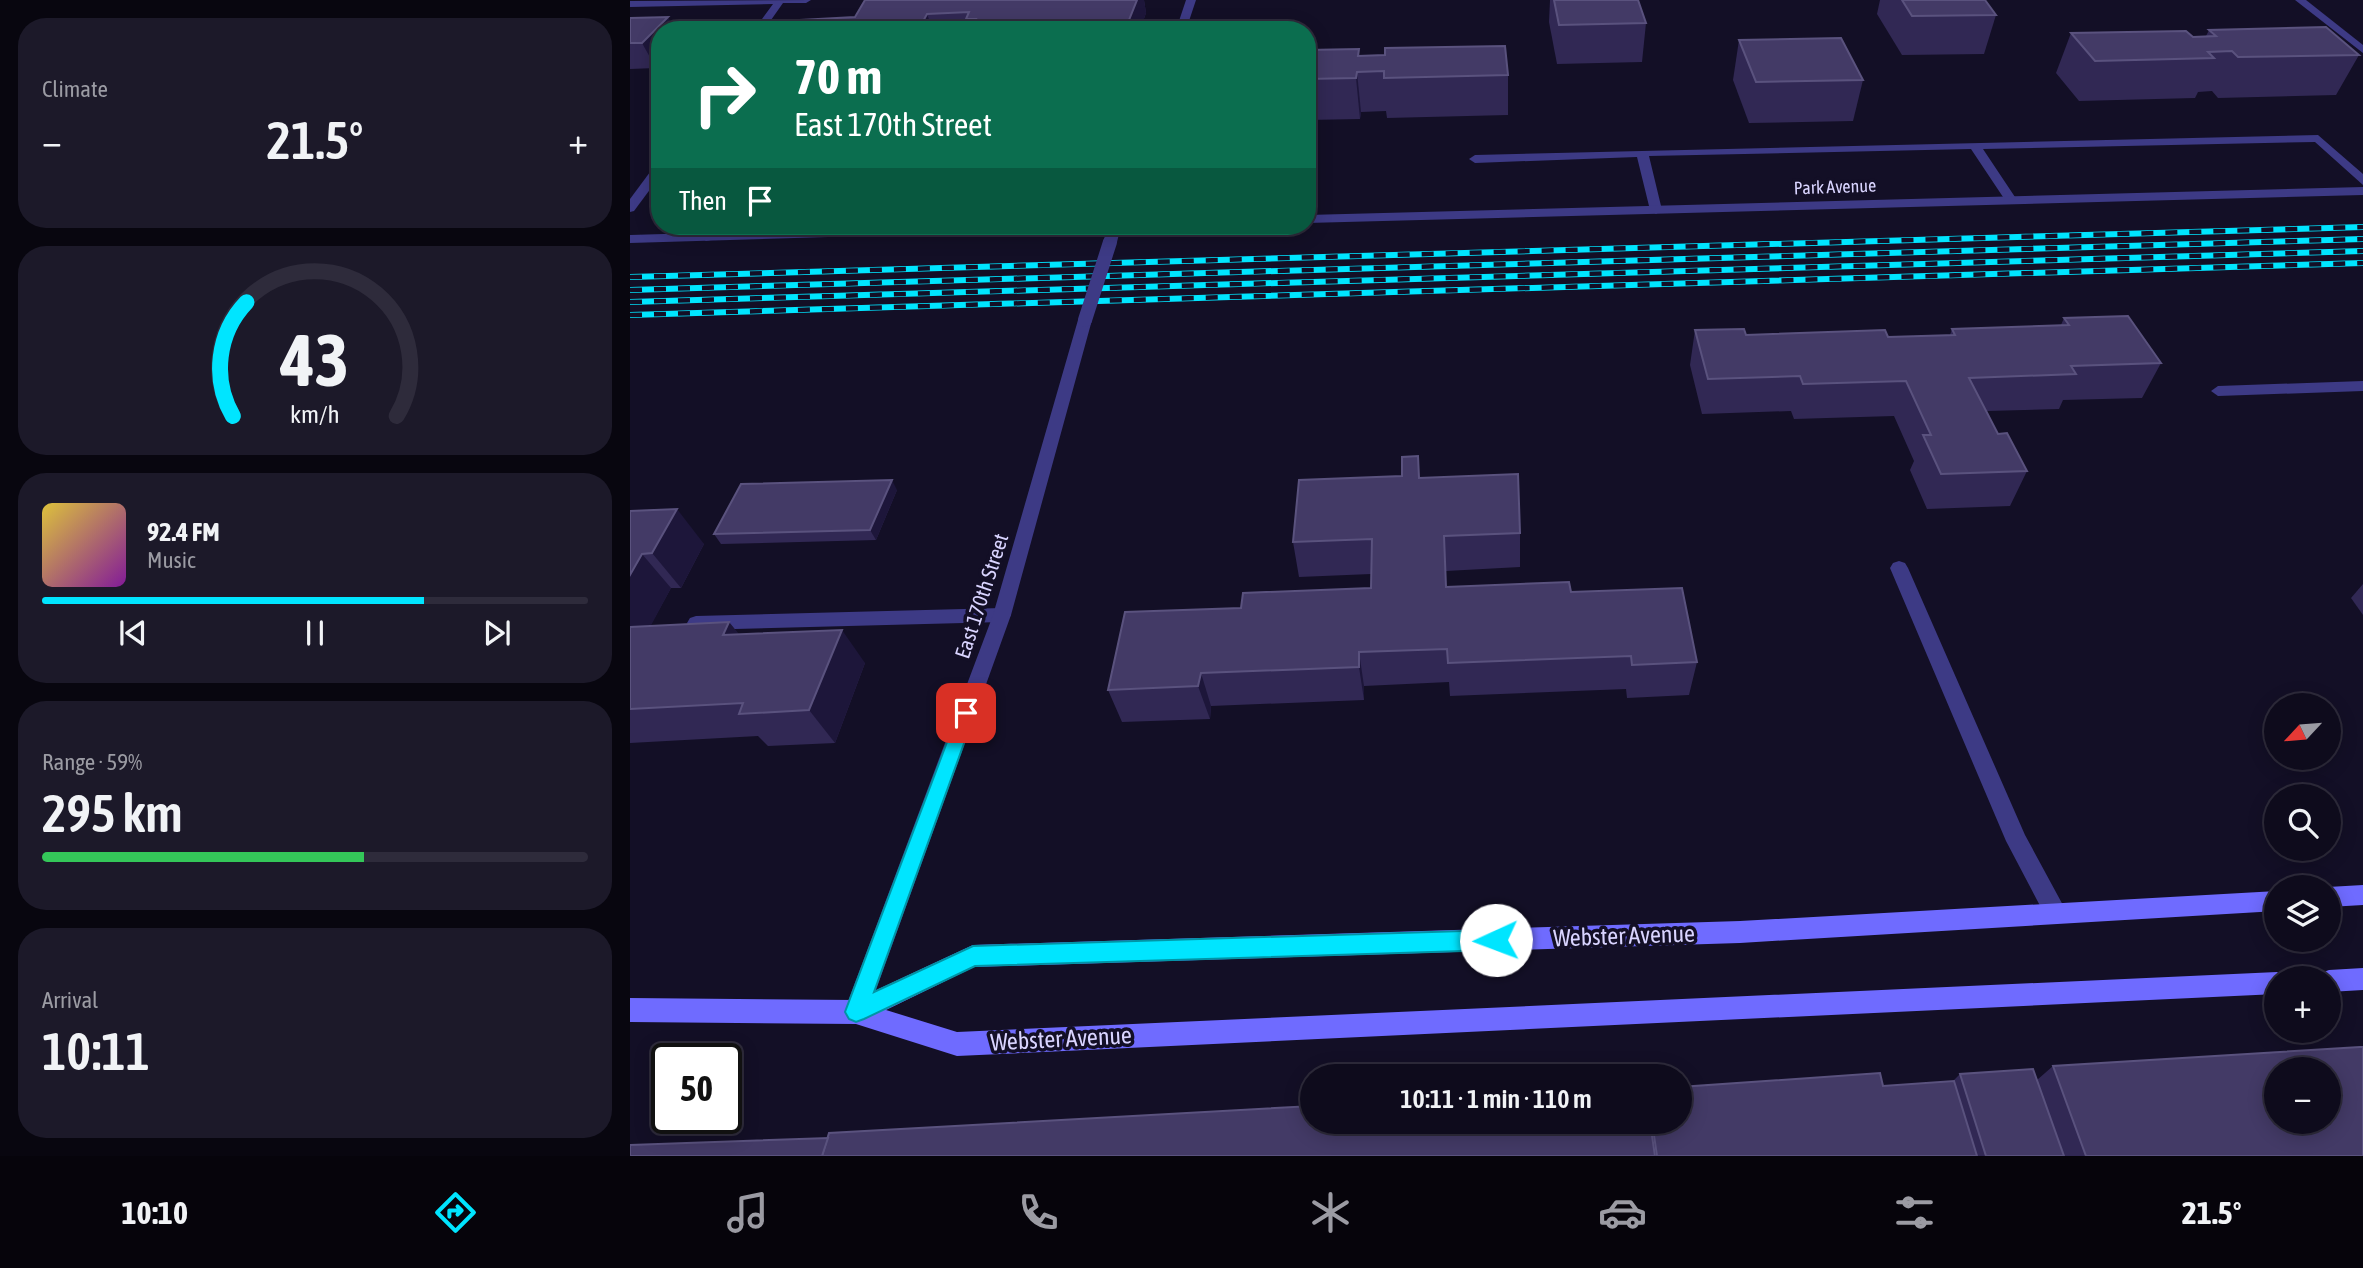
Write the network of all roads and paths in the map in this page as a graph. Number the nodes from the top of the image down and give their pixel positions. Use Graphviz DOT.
graph roads {
  1 [pos="780,0"];
  2 [pos="806,0"];
  3 [pos="1191,0"];
  4 [pos="2300,0"];
  5 [pos="630,4"];
  6 [pos="765,21"];
  7 [pos="1184,21"];
  8 [pos="2363,50"];
  9 [pos="1975,146"];
  10 [pos="1642,153"];
  11 [pos="1475,159"];
  12 [pos="651,179"];
  13 [pos="2363,181"];
  14 [pos="2363,191"];
  15 [pos="2011,200"];
  16 [pos="630,208"];
  17 [pos="1656,210"];
  18 [pos="1316,219"];
  19 [pos="670,235"];
  20 [pos="1112,235"];
  21 [pos="630,239"];
  22 [pos="2363,386"];
  23 [pos="2218,391"];
  24 [pos="1899,568"];
  25 [pos="1002,615"];
  26 [pos="696,623"];
  27 [pos="2363,895"];
  28 [pos="2341,896"];
  29 [pos="2264,902"];
  30 [pos="2056,914"];
  31 [pos="2363,979"];
  32 [pos="2341,980"];
  33 [pos="2264,984"];
  34 [pos="630,1010"];
  35 [pos="856,1012"];
  1 -- 2 [label="street"];
  1 -- 5 [label="street"];
  1 -- 6 [label="street"];
  3 -- 7 [label="street"];
  4 -- 8 [label="street"];
  9 -- 10 [label="street"];
  9 -- 13 [label="street"];
  9 -- 15 [label="street"];
  10 -- 11 [label="street"];
  10 -- 17 [label="street"];
  12 -- 16 [label="street"];
  14 -- 15 [label="street, Park Avenue"];
  15 -- 17 [label="street, Park Avenue"];
  17 -- 18 [label="street, Park Avenue"];
  19 -- 21 [label="street"];
  20 -- 25 [label="street, East 170th Street, bridge"];
  22 -- 23 [label="street"];
  24 -- 30 [label="street"];
  25 -- 26 [label="street"];
  25 -- 35 [label="street, East 170th Street"];
  27 -- 28 [label="main road"];
  29 -- 30 [label="main road, Webster Avenue"];
  30 -- 35 [label="main road, Webster Avenue"];
  31 -- 32 [label="main road"];
  33 -- 35 [label="main road, Webster Avenue"];
  34 -- 35 [label="main road, Webster Avenue"];
}
